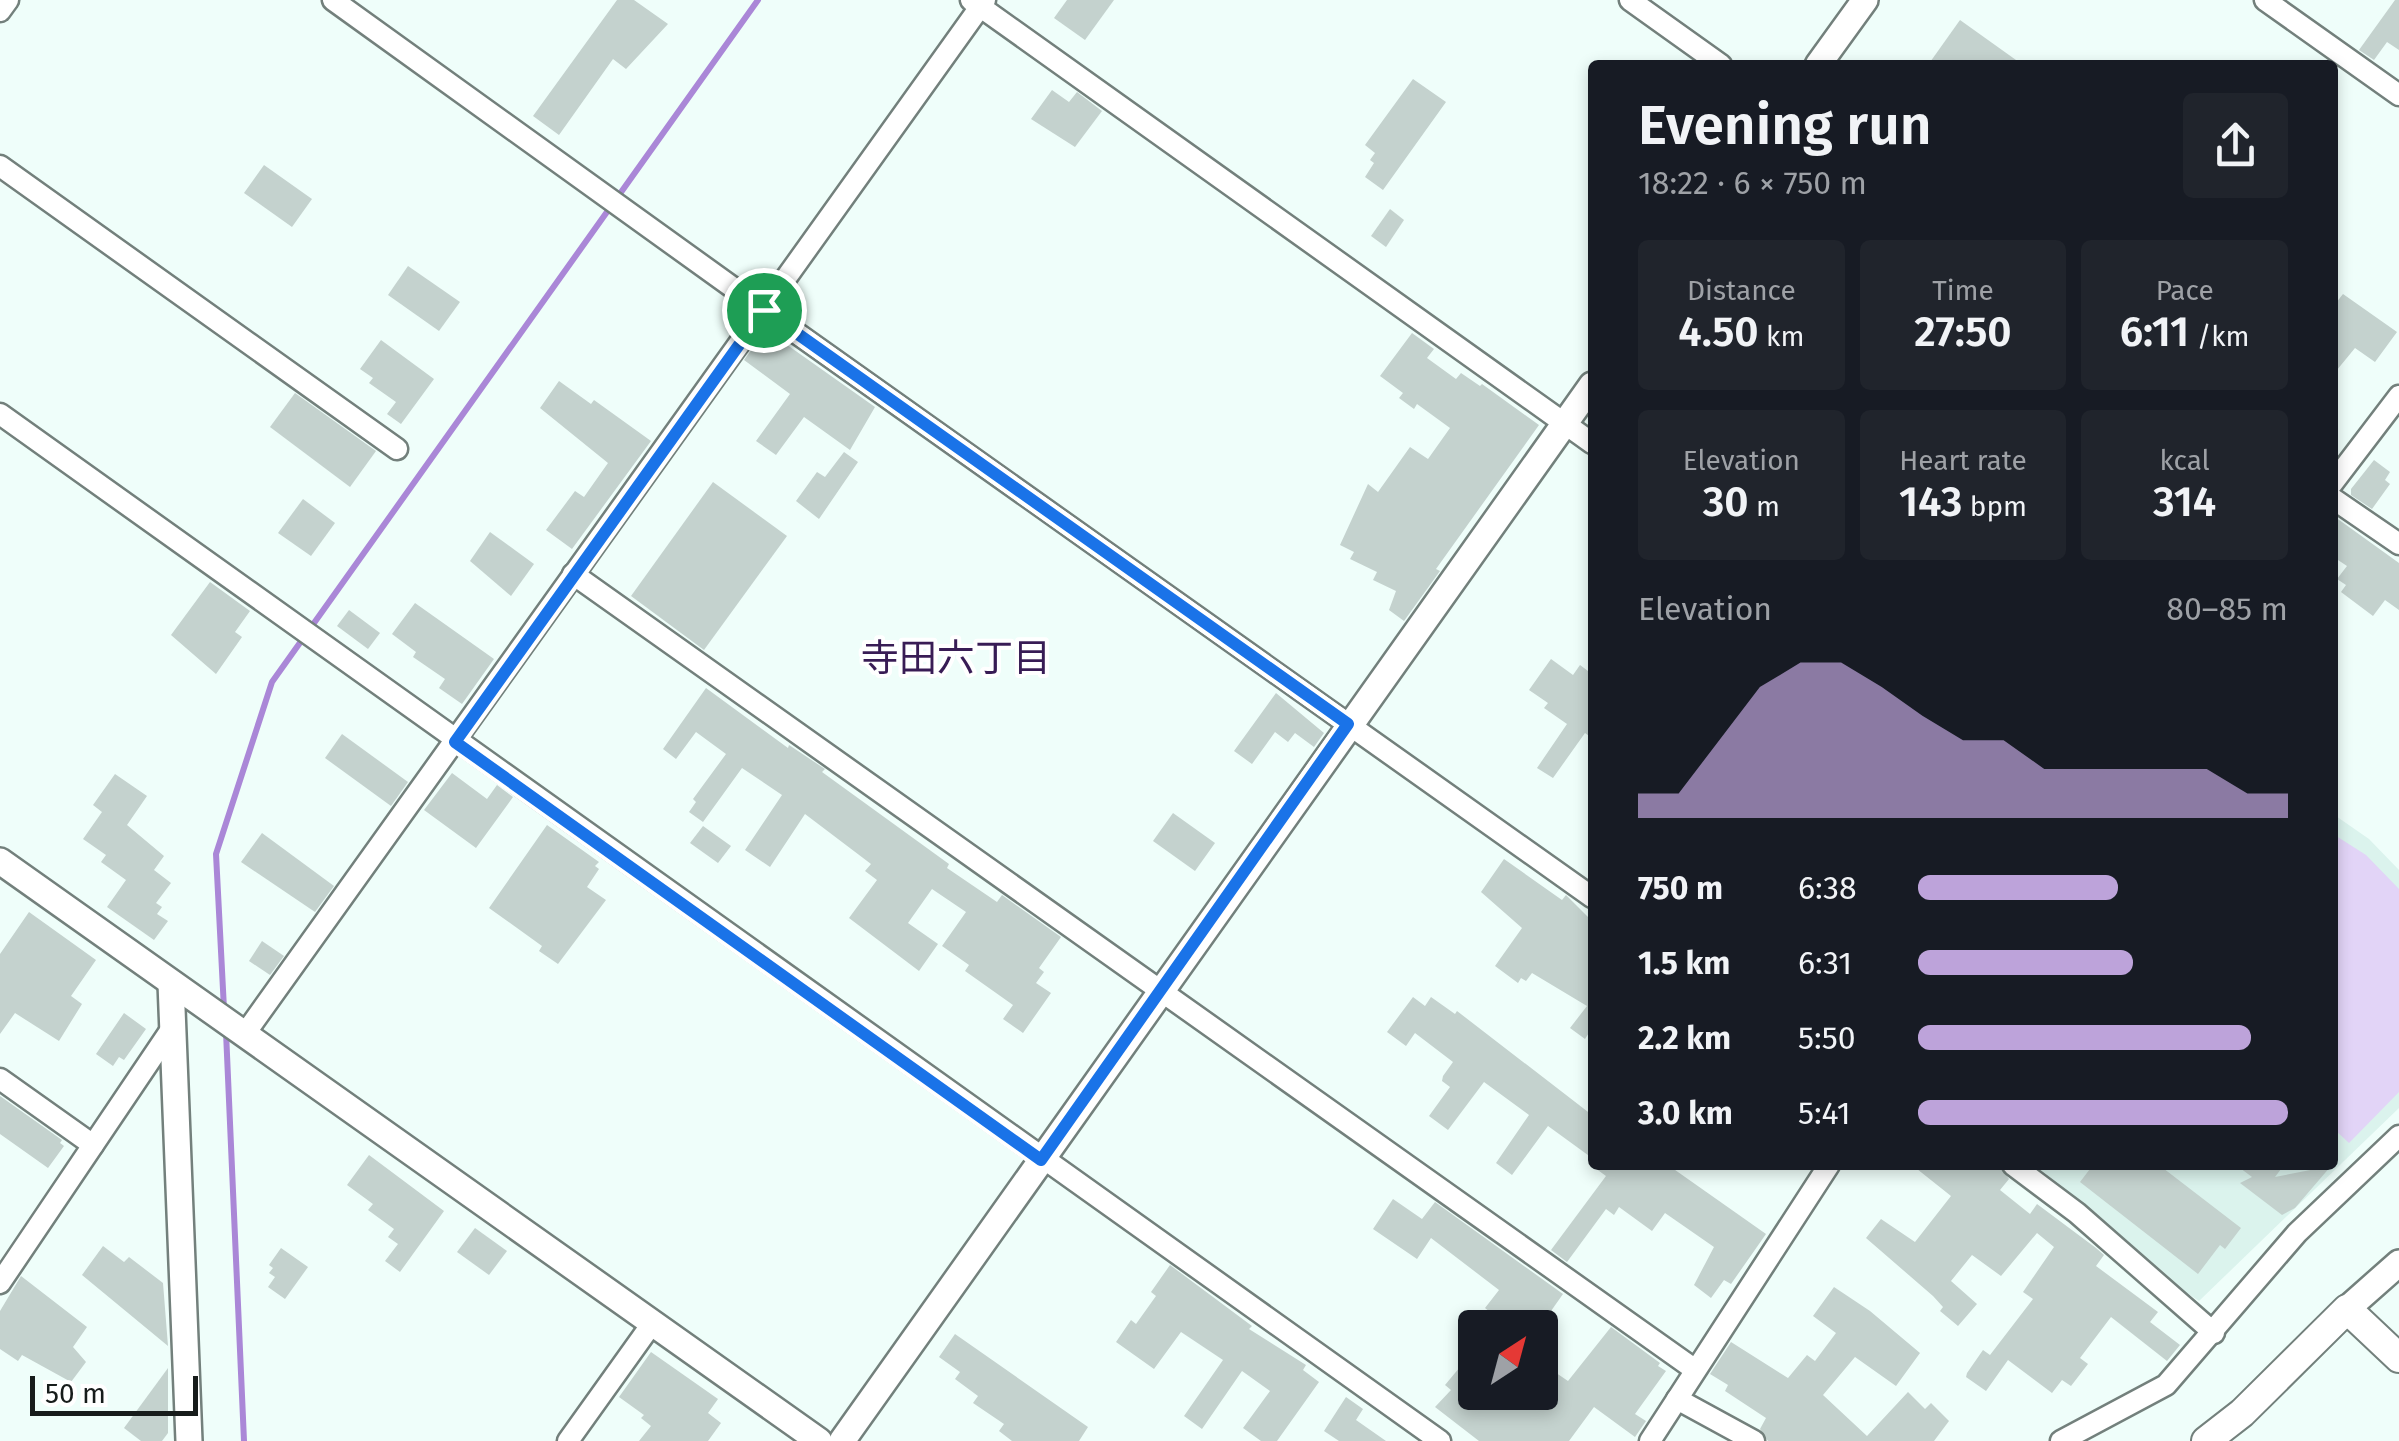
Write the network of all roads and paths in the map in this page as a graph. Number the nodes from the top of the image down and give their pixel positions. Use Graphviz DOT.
graph roads {
  1 [pos="8,0"];
  2 [pos="333,0"];
  3 [pos="1630,0"];
  4 [pos="1865,0"];
  5 [pos="2265,0"];
  6 [pos="979,2"];
  7 [pos="0,11"];
  8 [pos="1714,60"];
  9 [pos="1822,60"];
  10 [pos="2399,94"];
  11 [pos="0,166"];
  12 [pos="764,310"];
  13 [pos="1588,391"];
  14 [pos="2399,396"];
  15 [pos="0,414"];
  16 [pos="1566,424"];
  17 [pos="1588,440"];
  18 [pos="398,448"];
  19 [pos="2338,476"];
  20 [pos="2338,502"];
  21 [pos="2399,544"];
  22 [pos="573,574"];
  23 [pos="1348,724"];
  24 [pos="455,742"];
  25 [pos="0,861"];
  26 [pos="1588,894"];
  27 [pos="181,991"];
  28 [pos="1159,992"];
  29 [pos="170,1031"];
  30 [pos="242,1033"];
  31 [pos="0,1079"];
  32 [pos="2399,1136"];
  33 [pos="93,1144"];
  34 [pos="1041,1160"];
  35 [pos="1826,1170"];
  36 [pos="2020,1170"];
  37 [pos="2399,1263"];
  38 [pos="0,1283"];
  39 [pos="2357,1318"];
  40 [pos="651,1326"];
  41 [pos="2214,1333"];
  42 [pos="2399,1358"];
  43 [pos="1694,1369"];
  44 [pos="1677,1399"];
  45 [pos="189,1441"];
  46 [pos="568,1441"];
  47 [pos="818,1441"];
  48 [pos="842,1441"];
  49 [pos="1440,1441"];
  50 [pos="1650,1441"];
  51 [pos="1754,1441"];
  52 [pos="2061,1441"];
  53 [pos="2206,1441"];
  1 -- 7 [label="street"];
  2 -- 12 [label="street"];
  3 -- 8 [label="street"];
  4 -- 9 [label="street"];
  5 -- 10 [label="street"];
  6 -- 12 [label="street"];
  6 -- 16 [label="street"];
  11 -- 18 [label="street"];
  12 -- 22 [label="street"];
  12 -- 23 [label="street"];
  13 -- 16 [label="street"];
  14 -- 19 [label="street"];
  15 -- 24 [label="street"];
  16 -- 17 [label="street"];
  16 -- 23 [label="street"];
  20 -- 21 [label="street"];
  22 -- 24 [label="street"];
  22 -- 28 [label="street"];
  23 -- 26 [label="street"];
  23 -- 28 [label="street"];
  24 -- 30 [label="street"];
  24 -- 34 [label="street"];
  25 -- 27 [label="street"];
  27 -- 29 [label="street"];
  27 -- 30 [label="street"];
  28 -- 34 [label="street"];
  28 -- 43 [label="street"];
  29 -- 33 [label="street"];
  29 -- 45 [label="street"];
  30 -- 40 [label="street"];
  31 -- 33 [label="street"];
  32 -- 41 [label="street"];
  33 -- 38 [label="street"];
  34 -- 48 [label="street"];
  34 -- 49 [label="street"];
  35 -- 43 [label="street"];
  36 -- 41 [label="street"];
  37 -- 39 [label="street"];
  39 -- 42 [label="main road"];
  39 -- 53 [label="main road"];
  40 -- 46 [label="street"];
  40 -- 47 [label="street"];
  41 -- 52 [label="street"];
  43 -- 44 [label="street"];
  44 -- 50 [label="street"];
  44 -- 51 [label="street"];
}
